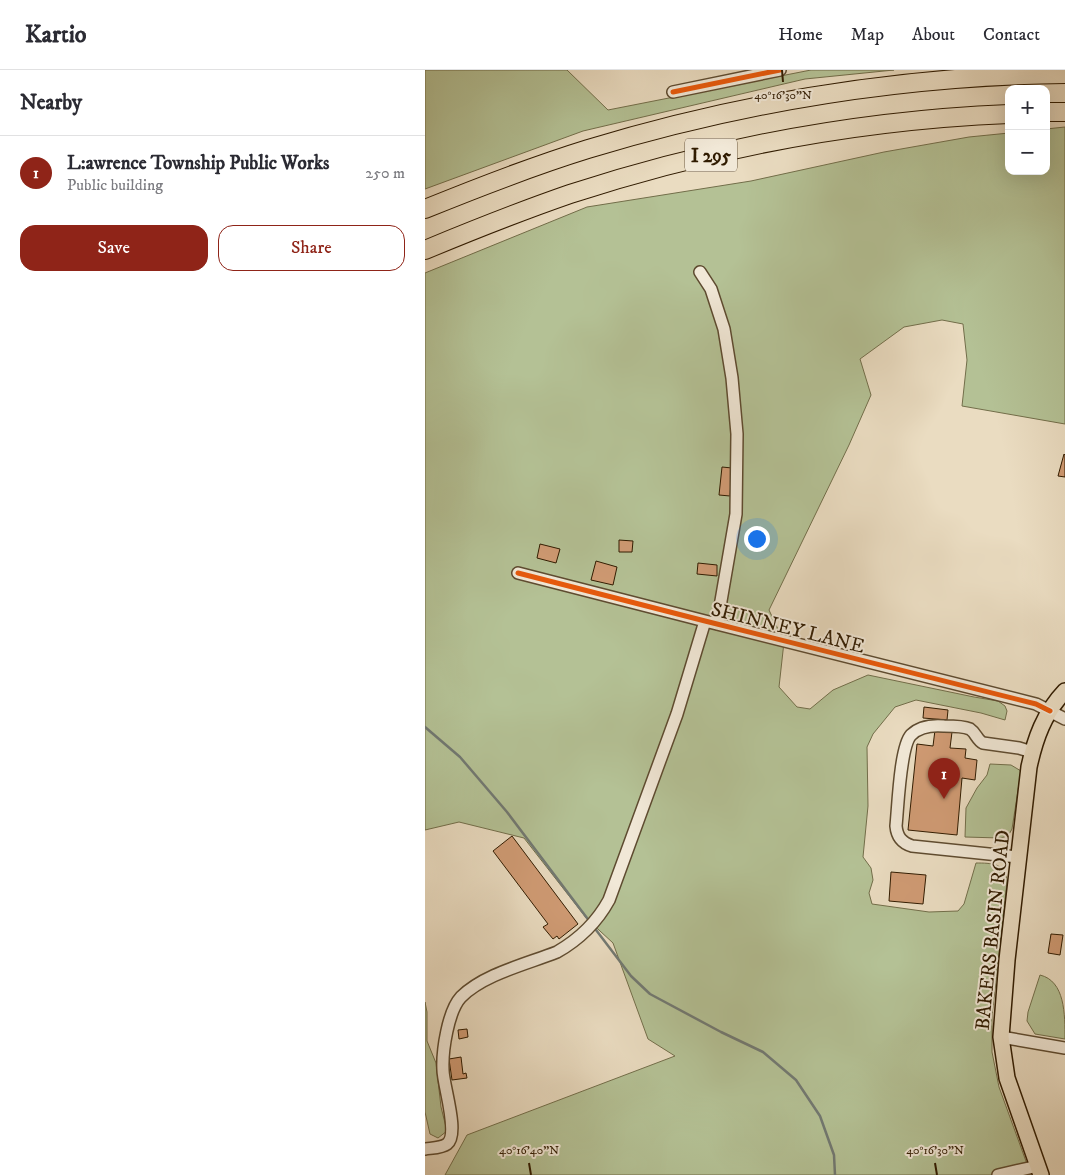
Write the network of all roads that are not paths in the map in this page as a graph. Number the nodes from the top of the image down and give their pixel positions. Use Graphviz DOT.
graph roads {
  1 [pos="780,70"];
  2 [pos="1065,74"];
  3 [pos="673,92"];
  4 [pos="1050,112"];
  5 [pos="1065,112"];
  6 [pos="1005,114"];
  7 [pos="425,209"];
  8 [pos="425,250"];
  9 [pos="700,272"];
  10 [pos="518,572"];
  11 [pos="705,621"];
  12 [pos="717,624"];
  13 [pos="1065,691"];
  14 [pos="1050,711"];
  15 [pos="1065,719"];
  16 [pos="1032,752"];
  17 [pos="1018,857"];
  18 [pos="1001,1037"];
  19 [pos="1065,1048"];
  20 [pos="425,1149"];
  21 [pos="1040,1171"];
  22 [pos="998,1175"];
  1 -- 3 [label="street"];
  2 -- 7 [label="highway, I 295"];
  4 -- 5 [label="highway"];
  6 -- 8 [label="highway, I 295"];
  9 -- 12 [label="street"];
  10 -- 11 [label="street, SHINNEY LANE"];
  11 -- 12 [label="street, SHINNEY LANE"];
  11 -- 20 [label="street"];
  12 -- 14 [label="street, SHINNEY LANE"];
  13 -- 14 [label="main road, BAKERS BASIN ROAD"];
  14 -- 15 [label="street, SHINNEY LANE"];
  14 -- 16 [label="main road, BAKERS BASIN ROAD"];
  16 -- 17 [label="main road, BAKERS BASIN ROAD"];
  16 -- 17 [label="street"];
  17 -- 18 [label="main road, BAKERS BASIN ROAD"];
  18 -- 19 [label="street"];
  18 -- 21 [label="main road, BAKERS BASIN ROAD"];
  21 -- 22 [label="street"];
}
